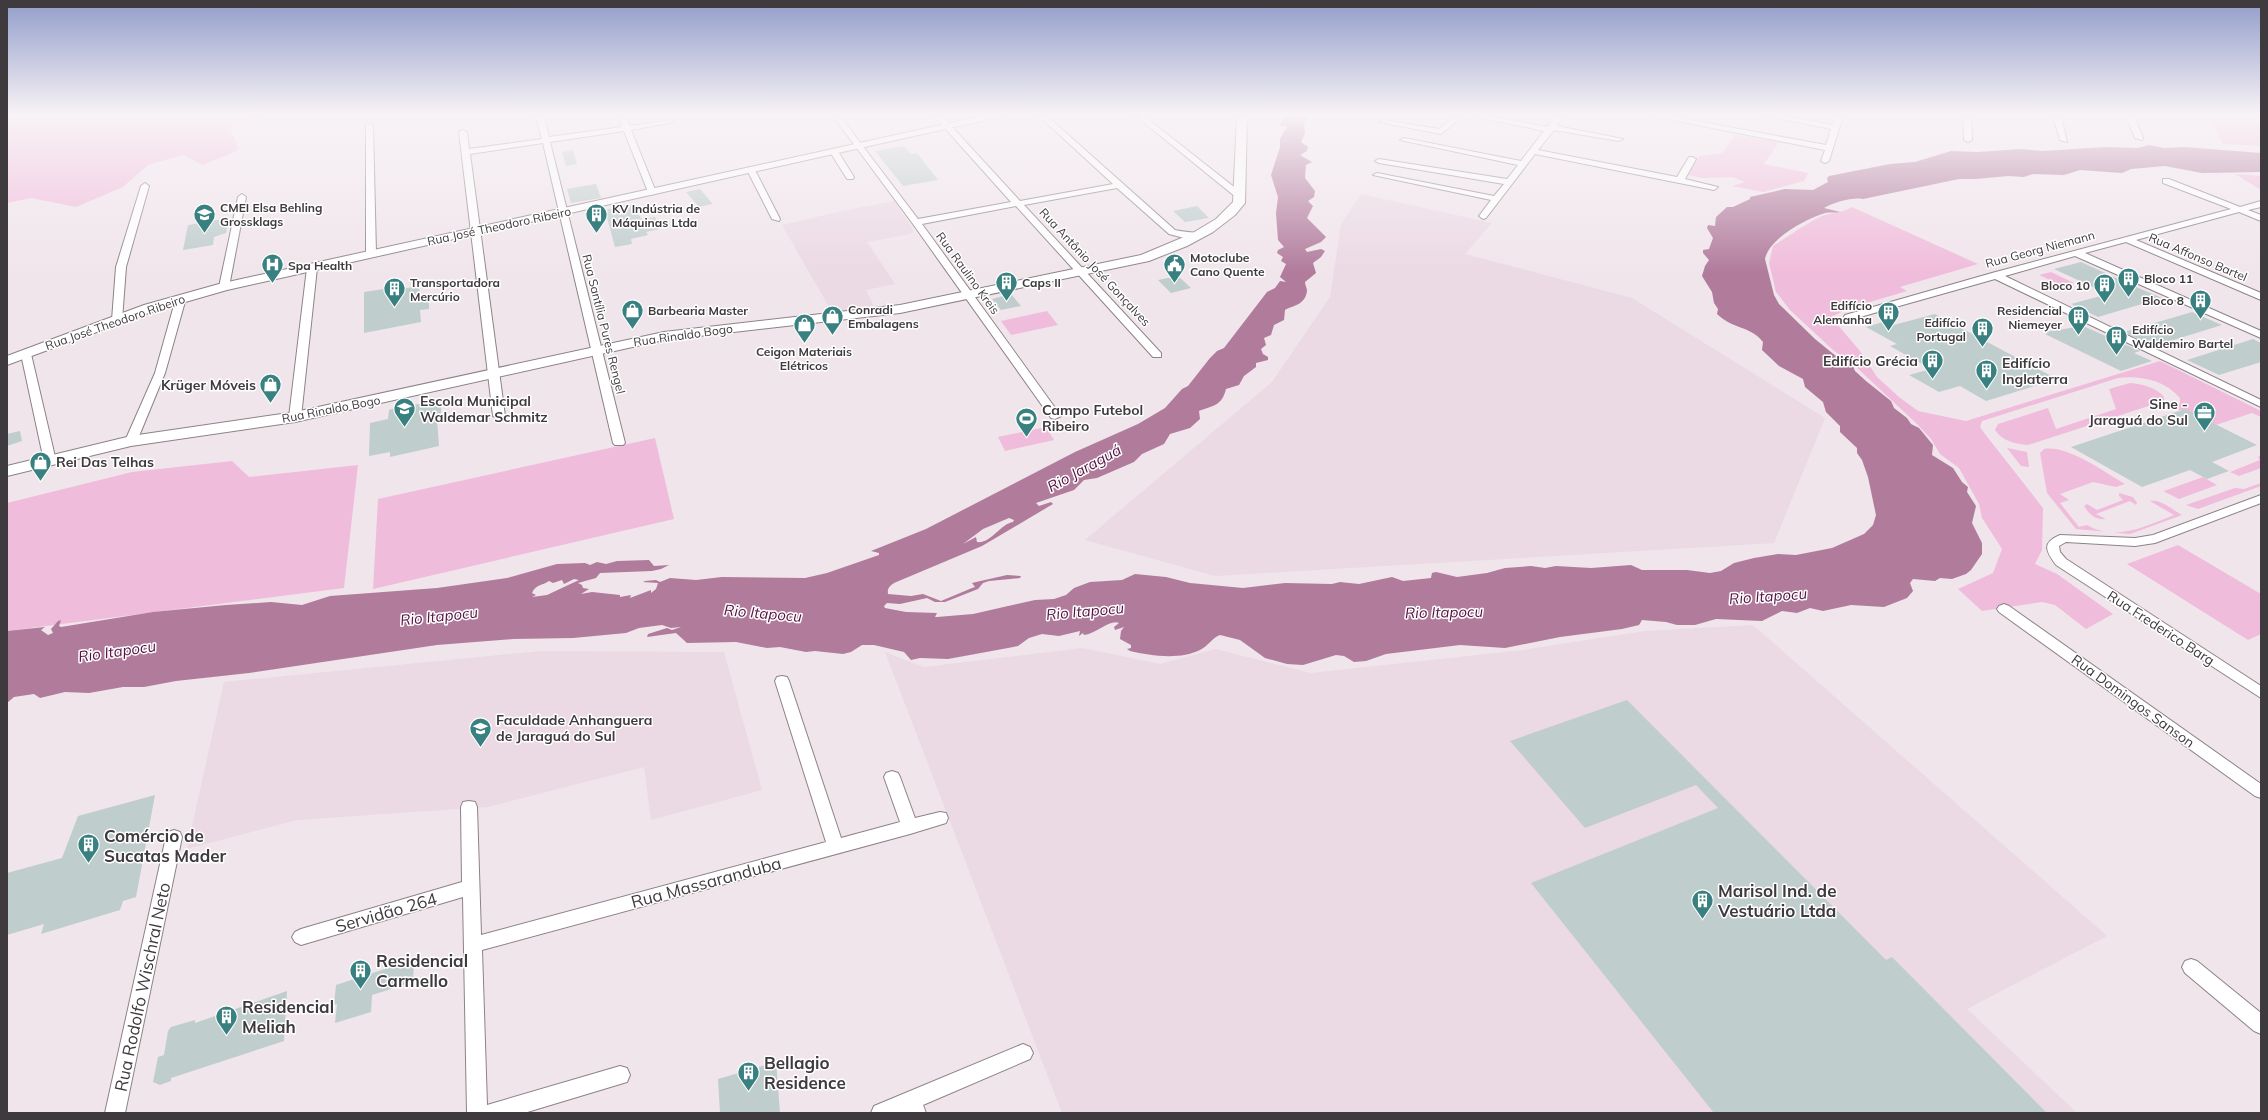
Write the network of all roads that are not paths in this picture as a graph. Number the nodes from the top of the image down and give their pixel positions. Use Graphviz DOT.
graph roads {
  1 [pos="370,168"];
  2 [pos="467,168"];
  3 [pos="553,168"];
  4 [pos="643,168"];
  5 [pos="759,168"];
  6 [pos="844,168"];
  7 [pos="875,168"];
  8 [pos="985,168"];
  9 [pos="1100,168"];
  10 [pos="1205,168"];
  11 [pos="1240,168"];
  12 [pos="1428,168"];
  13 [pos="1519,168"];
  14 [pos="1621,168"];
  15 [pos="1687,168"];
  16 [pos="751,170"];
  17 [pos="1377,175"];
  18 [pos="850,177"];
  19 [pos="1680,180"];
  20 [pos="2166,181"];
  21 [pos="1508,182"];
  22 [pos="1119,185"];
  23 [pos="145,186"];
  24 [pos="1714,187"];
  25 [pos="652,192"];
  26 [pos="1240,196"];
  27 [pos="242,197"];
  28 [pos="1496,199"];
  29 [pos="1018,204"];
  30 [pos="2261,204"];
  31 [pos="2239,209"];
  32 [pos="563,212"];
  33 [pos="1483,216"];
  34 [pos="2261,218"];
  35 [pos="776,219"];
  36 [pos="916,222"];
  37 [pos="474,231"];
  38 [pos="1198,235"];
  39 [pos="2126,239"];
  40 [pos="2076,253"];
  41 [pos="371,254"];
  42 [pos="312,268"];
  43 [pos="1081,272"];
  44 [pos="1995,275"];
  45 [pos="224,287"];
  46 [pos="968,295"];
  47 [pos="2261,297"];
  48 [pos="181,298"];
  49 [pos="1849,317"];
  50 [pos="117,320"];
  51 [pos="2261,336"];
  52 [pos="598,351"];
  53 [pos="26,354"];
  54 [pos="1157,355"];
  55 [pos="7,361"];
  56 [pos="494,374"];
  57 [pos="2261,404"];
  58 [pos="499,416"];
  59 [pos="1055,416"];
  60 [pos="295,417"];
  61 [pos="131,441"];
  62 [pos="619,443"];
  63 [pos="50,461"];
  64 [pos="7,472"];
  65 [pos="2261,498"];
  66 [pos="2004,609"];
  67 [pos="782,681"];
  68 [pos="2261,693"];
  69 [pos="892,777"];
  70 [pos="2261,792"];
  71 [pos="469,807"];
  72 [pos="940,818"];
  73 [pos="910,827"];
  74 [pos="174,836"];
  75 [pos="836,847"];
  76 [pos="471,887"];
  77 [pos="301,937"];
  78 [pos="472,945"];
  79 [pos="2191,967"];
  80 [pos="2261,1025"];
  81 [pos="1023,1053"];
  82 [pos="620,1075"];
  83 [pos="914,1106"];
  84 [pos="115,1113"];
  85 [pos="477,1113"];
  86 [pos="491,1113"];
  87 [pos="881,1113"];
  1 -- 41 [label="street"];
  2 -- 37 [label="street"];
  3 -- 32 [label="street, Rua Santília Pures Rengel"];
  4 -- 25 [label="street"];
  5 -- 16 [label="main road, Rua José Theodoro Ribeiro"];
  6 -- 18 [label="street"];
  7 -- 36 [label="street, Rua Raulino Kreis"];
  8 -- 29 [label="street, Rua Antônio José Gonçalves"];
  9 -- 22 [label="street"];
  10 -- 26 [label="street"];
  11 -- 26 [label="main road"];
  12 -- 21 [label="street"];
  13 -- 21 [label="street"];
  14 -- 19 [label="street"];
  15 -- 19 [label="street"];
  16 -- 25 [label="main road, Rua José Theodoro Ribeiro"];
  16 -- 35 [label="street"];
  17 -- 28 [label="street"];
  19 -- 24 [label="street"];
  20 -- 31 [label="street"];
  21 -- 28 [label="street"];
  22 -- 29 [label="street"];
  22 -- 38 [label="street"];
  23 -- 50 [label="street"];
  25 -- 32 [label="main road, Rua José Theodoro Ribeiro"];
  26 -- 38 [label="main road, Rua Rinaldo Bogo"];
  27 -- 45 [label="street"];
  28 -- 33 [label="street"];
  29 -- 36 [label="street"];
  29 -- 43 [label="street, Rua Antônio José Gonçalves"];
  30 -- 31 [label="street, Rua Georg Niemann"];
  31 -- 34 [label="street"];
  31 -- 39 [label="street, Rua Georg Niemann"];
  32 -- 37 [label="main road, Rua José Theodoro Ribeiro"];
  32 -- 52 [label="street, Rua Santília Pures Rengel"];
  36 -- 46 [label="street, Rua Raulino Kreis"];
  37 -- 41 [label="main road, Rua José Theodoro Ribeiro"];
  37 -- 56 [label="street"];
  38 -- 43 [label="main road, Rua Rinaldo Bogo"];
  39 -- 40 [label="street, Rua Georg Niemann"];
  39 -- 47 [label="street, Rua Affonso Bartel"];
  40 -- 44 [label="street, Rua Georg Niemann"];
  40 -- 51 [label="street"];
  41 -- 42 [label="main road, Rua José Theodoro Ribeiro"];
  42 -- 45 [label="main road, Rua José Theodoro Ribeiro"];
  42 -- 60 [label="street"];
  43 -- 46 [label="main road, Rua Rinaldo Bogo"];
  43 -- 54 [label="street, Rua Antônio José Gonçalves"];
  44 -- 49 [label="street, Rua Georg Niemann"];
  44 -- 57 [label="street"];
  45 -- 48 [label="main road, Rua José Theodoro Ribeiro"];
  46 -- 52 [label="main road, Rua Rinaldo Bogo"];
  46 -- 59 [label="street, Rua Raulino Kreis"];
  48 -- 50 [label="main road, Rua José Theodoro Ribeiro"];
  48 -- 61 [label="street"];
  50 -- 53 [label="main road, Rua José Theodoro Ribeiro"];
  52 -- 56 [label="main road, Rua Rinaldo Bogo"];
  52 -- 62 [label="street, Rua Santília Pures Rengel"];
  53 -- 55 [label="main road, Rua José Theodoro Ribeiro"];
  53 -- 63 [label="street"];
  56 -- 58 [label="street"];
  56 -- 60 [label="main road, Rua Rinaldo Bogo"];
  60 -- 61 [label="main road, Rua Rinaldo Bogo"];
  61 -- 63 [label="main road, Rua Rinaldo Bogo"];
  63 -- 64 [label="main road, Rua Rinaldo Bogo"];
  65 -- 68 [label="street, Rua Frederico Barg"];
  66 -- 70 [label="street, Rua Domingos Sanson"];
  67 -- 75 [label="street"];
  69 -- 73 [label="street"];
  71 -- 76 [label="street"];
  72 -- 73 [label="street, Rua Massaranduba"];
  73 -- 75 [label="street, Rua Massaranduba"];
  74 -- 84 [label="street, Rua Rodolfo Wischral Neto"];
  75 -- 78 [label="street, Rua Massaranduba"];
  76 -- 77 [label="street, Servidão 264"];
  76 -- 78 [label="street"];
  78 -- 85 [label="street"];
  79 -- 80 [label="street"];
  81 -- 83 [label="street"];
  82 -- 86 [label="street"];
  83 -- 87 [label="street"];
}
